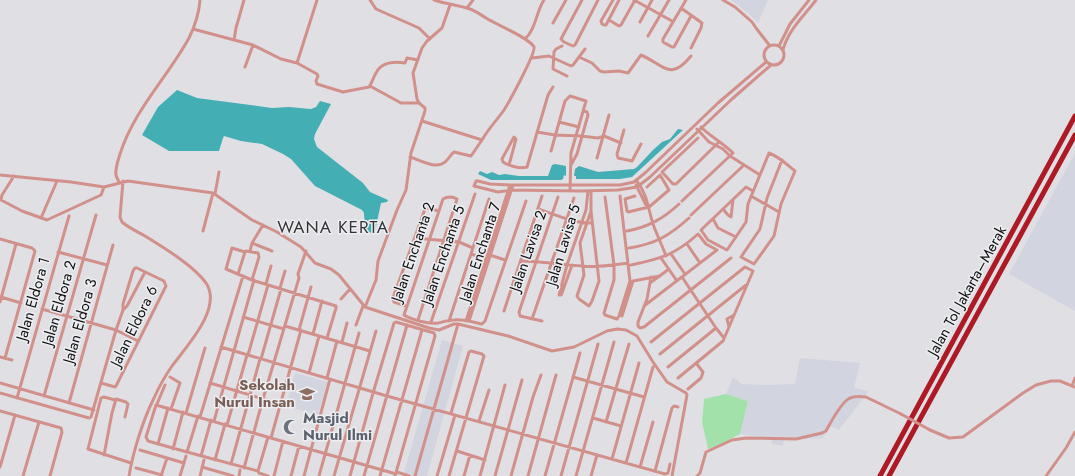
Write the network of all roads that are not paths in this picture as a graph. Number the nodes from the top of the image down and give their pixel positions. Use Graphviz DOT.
graph roads {
  1 [pos="200,0"];
  2 [pos="244,0"];
  3 [pos="317,0"];
  4 [pos="370,0"];
  5 [pos="434,0"];
  6 [pos="473,0"];
  7 [pos="544,0"];
  8 [pos="566,0"];
  9 [pos="582,0"];
  10 [pos="598,0"];
  11 [pos="614,0"];
  12 [pos="619,0"];
  13 [pos="635,0"];
  14 [pos="652,0"];
  15 [pos="669,0"];
  16 [pos="686,0"];
  17 [pos="723,0"];
  18 [pos="809,0"];
  19 [pos="816,0"];
  20 [pos="563,2"];
  21 [pos="450,4"];
  22 [pos="467,8"];
  23 [pos="648,8"];
  24 [pos="680,8"];
  25 [pos="660,14"];
  26 [pos="692,16"];
  27 [pos="609,20"];
  28 [pos="672,21"];
  29 [pos="640,22"];
  30 [pos="553,23"];
  31 [pos="193,29"];
  32 [pos="648,36"];
  33 [pos="430,39"];
  34 [pos="525,39"];
  35 [pos="234,40"];
  36 [pos="253,45"];
  37 [pos="562,46"];
  38 [pos="770,46"];
  39 [pos="779,46"];
  40 [pos="690,48"];
  41 [pos="585,49"];
  42 [pos="783,50"];
  43 [pos="691,56"];
  44 [pos="579,57"];
  45 [pos="532,58"];
  46 [pos="554,59"];
  47 [pos="418,60"];
  48 [pos="766,62"];
  49 [pos="297,63"];
  50 [pos="771,65"];
  51 [pos="244,67"];
  52 [pos="567,76"];
  53 [pos="370,86"];
  54 [pos="553,87"];
  55 [pos="419,103"];
  56 [pos="584,111"];
  57 [pos="609,115"];
  58 [pos="1075,116"];
  59 [pos="422,120"];
  60 [pos="559,122"];
  61 [pos="697,123"];
  62 [pos="694,126"];
  63 [pos="579,127"];
  64 [pos="700,129"];
  65 [pos="624,130"];
  66 [pos="537,132"];
  67 [pos="555,135"];
  68 [pos="1075,135"];
  69 [pos="581,136"];
  70 [pos="604,136"];
  71 [pos="576,137"];
  72 [pos="698,138"];
  73 [pos="482,140"];
  74 [pos="719,142"];
  75 [pos="621,143"];
  76 [pos="642,144"];
  77 [pos="716,145"];
  78 [pos="551,151"];
  79 [pos="730,156"];
  80 [pos="410,157"];
  81 [pos="597,158"];
  82 [pos="782,160"];
  83 [pos="509,165"];
  84 [pos="744,166"];
  85 [pos="570,167"];
  86 [pos="219,172"];
  87 [pos="0,175"];
  88 [pos="760,175"];
  89 [pos="14,176"];
  90 [pos="56,181"];
  91 [pos="635,181"];
  92 [pos="121,182"];
  93 [pos="512,185"];
  94 [pos="570,185"];
  95 [pos="639,186"];
  96 [pos="104,187"];
  97 [pos="647,187"];
  98 [pos="510,191"];
  99 [pos="570,191"];
  100 [pos="590,191"];
  101 [pos="753,191"];
  102 [pos="214,194"];
  103 [pos="475,194"];
  104 [pos="542,196"];
  105 [pos="620,196"];
  106 [pos="635,196"];
  107 [pos="751,196"];
  108 [pos="558,197"];
  109 [pos="574,198"];
  110 [pos="605,198"];
  111 [pos="489,199"];
  112 [pos="526,200"];
  113 [pos="733,200"];
  114 [pos="765,204"];
  115 [pos="648,207"];
  116 [pos="538,209"];
  117 [pos="723,209"];
  118 [pos="439,211"];
  119 [pos="591,211"];
  120 [pos="779,212"];
  121 [pos="552,214"];
  122 [pos="96,215"];
  123 [pos="69,216"];
  124 [pos="41,218"];
  125 [pos="566,218"];
  126 [pos="713,219"];
  127 [pos="582,222"];
  128 [pos="592,223"];
  129 [pos="586,224"];
  130 [pos="653,224"];
  131 [pos="263,225"];
  132 [pos="203,231"];
  133 [pos="627,231"];
  134 [pos="736,237"];
  135 [pos="414,238"];
  136 [pos="0,239"];
  137 [pos="430,239"];
  138 [pos="444,240"];
  139 [pos="660,240"];
  140 [pos="459,242"];
  141 [pos="475,243"];
  142 [pos="16,244"];
  143 [pos="252,244"];
  144 [pos="687,244"];
  145 [pos="113,245"];
  146 [pos="473,248"];
  147 [pos="491,248"];
  148 [pos="629,248"];
  149 [pos="272,251"];
  150 [pos="306,251"];
  151 [pos="58,252"];
  152 [pos="245,252"];
  153 [pos="250,252"];
  154 [pos="471,254"];
  155 [pos="671,254"];
  156 [pos="490,255"];
  157 [pos="666,256"];
  158 [pos="661,258"];
  159 [pos="731,258"];
  160 [pos="83,259"];
  161 [pos="487,259"];
  162 [pos="506,260"];
  163 [pos="521,261"];
  164 [pos="536,261"];
  165 [pos="551,263"];
  166 [pos="700,263"];
  167 [pos="630,264"];
  168 [pos="107,265"];
  169 [pos="567,265"];
  170 [pos="572,265"];
  171 [pos="614,265"];
  172 [pos="271,266"];
  173 [pos="583,266"];
  174 [pos="598,267"];
  175 [pos="669,269"];
  176 [pos="285,271"];
  177 [pos="144,272"];
  178 [pos="238,274"];
  179 [pos="685,274"];
  180 [pos="243,276"];
  181 [pos="660,276"];
  182 [pos="651,277"];
  183 [pos="682,278"];
  184 [pos="253,280"];
  185 [pos="677,281"];
  186 [pos="650,283"];
  187 [pos="267,284"];
  188 [pos="747,284"];
  189 [pos="311,287"];
  190 [pos="281,288"];
  191 [pos="350,289"];
  192 [pos="691,290"];
  193 [pos="295,293"];
  194 [pos="1,297"];
  195 [pos="308,297"];
  196 [pos="647,298"];
  197 [pos="341,299"];
  198 [pos="322,301"];
  199 [pos="0,302"];
  200 [pos="700,302"];
  201 [pos="21,303"];
  202 [pos="650,303"];
  203 [pos="406,306"];
  204 [pos="644,306"];
  205 [pos="364,307"];
  206 [pos="42,309"];
  207 [pos="123,310"];
  208 [pos="504,311"];
  209 [pos="67,316"];
  210 [pos="622,316"];
  211 [pos="707,316"];
  212 [pos="243,317"];
  213 [pos="532,319"];
  214 [pos="418,320"];
  215 [pos="258,321"];
  216 [pos="449,321"];
  217 [pos="467,321"];
  218 [pos="542,321"];
  219 [pos="431,322"];
  220 [pos="91,323"];
  221 [pos="347,323"];
  222 [pos="458,324"];
  223 [pos="271,325"];
  224 [pos="356,325"];
  225 [pos="407,326"];
  226 [pos="285,328"];
  227 [pos="716,328"];
  228 [pos="116,330"];
  229 [pos="300,330"];
  230 [pos="376,330"];
  231 [pos="422,330"];
  232 [pos="359,333"];
  233 [pos="313,334"];
  234 [pos="319,336"];
  235 [pos="327,338"];
  236 [pos="724,338"];
  237 [pos="138,341"];
  238 [pos="337,341"];
  239 [pos="342,342"];
  240 [pos="614,342"];
  241 [pos="651,342"];
  242 [pos="598,344"];
  243 [pos="629,344"];
  244 [pos="355,346"];
  245 [pos="221,347"];
  246 [pos="205,348"];
  247 [pos="234,351"];
  248 [pos="370,351"];
  249 [pos="580,353"];
  250 [pos="660,354"];
  251 [pos="248,355"];
  252 [pos="0,357"];
  253 [pos="5,358"];
  254 [pos="261,359"];
  255 [pos="12,360"];
  256 [pos="274,363"];
  257 [pos="639,363"];
  258 [pos="696,363"];
  259 [pos="653,367"];
  260 [pos="668,367"];
  261 [pos="290,368"];
  262 [pos="309,373"];
  263 [pos="540,375"];
  264 [pos="556,375"];
  265 [pos="170,377"];
  266 [pos="573,377"];
  267 [pos="678,378"];
  268 [pos="1075,378"];
  269 [pos="328,379"];
  270 [pos="522,380"];
  271 [pos="588,381"];
  272 [pos="0,383"];
  273 [pos="101,383"];
  274 [pos="210,383"];
  275 [pos="345,384"];
  276 [pos="165,385"];
  277 [pos="505,385"];
  278 [pos="602,385"];
  279 [pos="1073,386"];
  280 [pos="223,387"];
  281 [pos="359,388"];
  282 [pos="20,389"];
  283 [pos="616,389"];
  284 [pos="688,389"];
  285 [pos="488,390"];
  286 [pos="236,391"];
  287 [pos="373,392"];
  288 [pos="0,393"];
  289 [pos="631,393"];
  290 [pos="250,395"];
  291 [pos="44,396"];
  292 [pos="387,396"];
  293 [pos="644,397"];
  294 [pos="17,398"];
  295 [pos="263,399"];
  296 [pos="115,400"];
  297 [pos="402,400"];
  298 [pos="69,403"];
  299 [pos="157,404"];
  300 [pos="280,404"];
  301 [pos="416,404"];
  302 [pos="170,408"];
  303 [pos="678,408"];
  304 [pos="434,409"];
  305 [pos="94,410"];
  306 [pos="0,411"];
  307 [pos="184,413"];
  308 [pos="450,413"];
  309 [pos="15,415"];
  310 [pos="455,415"];
  311 [pos="125,417"];
  312 [pos="199,417"];
  313 [pos="466,418"];
  314 [pos="593,418"];
  315 [pos="212,421"];
  316 [pos="479,421"];
  317 [pos="39,422"];
  318 [pos="606,422"];
  319 [pos="653,422"];
  320 [pos="226,425"];
  321 [pos="494,425"];
  322 [pos="620,426"];
  323 [pos="240,429"];
  324 [pos="508,429"];
  325 [pos="1075,432"];
  326 [pos="254,433"];
  327 [pos="523,434"];
  328 [pos="270,437"];
  329 [pos="539,438"];
  330 [pos="283,441"];
  331 [pos="555,442"];
  332 [pos="158,444"];
  333 [pos="299,446"];
  334 [pos="569,447"];
  335 [pos="173,449"];
  336 [pos="310,449"];
  337 [pos="140,450"];
  338 [pos="456,451"];
  339 [pos="583,451"];
  340 [pos="325,453"];
  341 [pos="187,454"];
  342 [pos="104,455"];
  343 [pos="470,455"];
  344 [pos="598,455"];
  345 [pos="201,456"];
  346 [pos="340,457"];
  347 [pos="167,458"];
  348 [pos="612,459"];
  349 [pos="204,460"];
  350 [pos="215,460"];
  351 [pos="485,460"];
  352 [pos="354,461"];
  353 [pos="131,463"];
  354 [pos="184,463"];
  355 [pos="626,463"];
  356 [pos="231,464"];
  357 [pos="670,464"];
  358 [pos="367,465"];
  359 [pos="0,466"];
  360 [pos="202,467"];
  361 [pos="640,467"];
  362 [pos="136,468"];
  363 [pos="244,468"];
  364 [pos="240,470"];
  365 [pos="382,470"];
  366 [pos="258,471"];
  367 [pos="654,472"];
  368 [pos="396,474"];
  369 [pos="23,476"];
  370 [pos="50,476"];
  371 [pos="129,476"];
  372 [pos="161,476"];
  373 [pos="180,476"];
  374 [pos="200,476"];
  375 [pos="233,476"];
  376 [pos="239,476"];
  377 [pos="268,476"];
  378 [pos="274,476"];
  379 [pos="291,476"];
  380 [pos="304,476"];
  381 [pos="319,476"];
  382 [pos="334,476"];
  383 [pos="350,476"];
  384 [pos="364,476"];
  385 [pos="380,476"];
  386 [pos="409,476"];
  387 [pos="415,476"];
  388 [pos="437,476"];
  389 [pos="449,476"];
  390 [pos="464,476"];
  391 [pos="480,476"];
  392 [pos="495,476"];
  393 [pos="511,476"];
  394 [pos="528,476"];
  395 [pos="545,476"];
  396 [pos="561,476"];
  397 [pos="576,476"];
  398 [pos="591,476"];
  399 [pos="672,476"];
  400 [pos="697,476"];
  401 [pos="880,476"];
  402 [pos="889,476"];
  403 [pos="1046,476"];
  1 -- 31 [label="street"];
  2 -- 35 [label="street"];
  3 -- 49 [label="street"];
  4 -- 33 [label="street"];
  5 -- 21 [label="street"];
  6 -- 22 [label="street"];
  7 -- 34 [label="street"];
  8 -- 20 [label="street"];
  9 -- 10 [label="street"];
  11 -- 27 [label="street"];
  12 -- 27 [label="street"];
  13 -- 23 [label="street"];
  13 -- 27 [label="street"];
  14 -- 23 [label="street"];
  15 -- 25 [label="street"];
  16 -- 24 [label="street"];
  17 -- 38 [label="street"];
  18 -- 39 [label="street"];
  19 -- 42 [label="street"];
  20 -- 30 [label="street"];
  21 -- 22 [label="street"];
  21 -- 33 [label="street"];
  22 -- 34 [label="street"];
  23 -- 25 [label="street"];
  23 -- 29 [label="street"];
  24 -- 26 [label="street"];
  24 -- 28 [label="street"];
  25 -- 28 [label="street"];
  25 -- 32 [label="street"];
  26 -- 28 [label="street"];
  26 -- 40 [label="street"];
  31 -- 35 [label="street"];
  31 -- 92 [label="street"];
  33 -- 47 [label="street"];
  34 -- 45 [label="street"];
  35 -- 36 [label="street"];
  36 -- 49 [label="street"];
  36 -- 51 [label="street"];
  37 -- 46 [label="street"];
  38 -- 39 [label="street"];
  38 -- 48 [label="street"];
  39 -- 42 [label="street"];
  41 -- 44 [label="street"];
  42 -- 50 [label="street"];
  43 -- 44 [label="street"];
  44 -- 46 [label="street"];
  45 -- 46 [label="street"];
  45 -- 73 [label="street"];
  46 -- 52 [label="street"];
  47 -- 53 [label="street"];
  47 -- 55 [label="street"];
  48 -- 50 [label="street"];
  48 -- 61 [label="street"];
  49 -- 53 [label="street"];
  50 -- 64 [label="street"];
  53 -- 55 [label="street"];
  54 -- 66 [label="street"];
  55 -- 59 [label="street"];
  56 -- 60 [label="street"];
  56 -- 63 [label="street"];
  56 -- 69 [label="street"];
  57 -- 70 [label="street"];
  58 -- 401 [label="highway, Jalan Tol Jakarta–Merak"];
  59 -- 73 [label="street"];
  59 -- 80 [label="street"];
  60 -- 63 [label="street"];
  60 -- 67 [label="street"];
  61 -- 62 [label="street"];
  61 -- 64 [label="street"];
  62 -- 64 [label="street"];
  62 -- 91 [label="street"];
  63 -- 71 [label="street"];
  64 -- 74 [label="street"];
  64 -- 77 [label="street"];
  64 -- 95 [label="street"];
  65 -- 75 [label="street"];
  66 -- 67 [label="street"];
  66 -- 83 [label="street"];
  67 -- 71 [label="street"];
  67 -- 78 [label="street"];
  68 -- 402 [label="highway, Jalan Tol Jakarta–Merak"];
  69 -- 70 [label="street"];
  69 -- 71 [label="street"];
  69 -- 85 [label="street"];
  70 -- 75 [label="street"];
  70 -- 81 [label="street"];
  71 -- 85 [label="street"];
  72 -- 77 [label="street"];
  73 -- 80 [label="street"];
  74 -- 77 [label="street"];
  74 -- 79 [label="street"];
  75 -- 76 [label="street"];
  77 -- 79 [label="street"];
  79 -- 84 [label="street"];
  79 -- 130 [label="street"];
  80 -- 205 [label="street"];
  82 -- 88 [label="street"];
  82 -- 114 [label="street"];
  82 -- 120 [label="street"];
  83 -- 83 [label="street"];
  84 -- 88 [label="street"];
  84 -- 139 [label="street"];
  85 -- 94 [label="street"];
  86 -- 102 [label="street"];
  87 -- 89 [label="street"];
  88 -- 101 [label="street"];
  89 -- 90 [label="street"];
  89 -- 124 [label="street"];
  90 -- 96 [label="street"];
  90 -- 124 [label="street"];
  91 -- 94 [label="street"];
  91 -- 95 [label="street"];
  92 -- 96 [label="street"];
  92 -- 102 [label="street"];
  92 -- 353 [label="street"];
  93 -- 94 [label="street"];
  93 -- 98 [label="street, Jalan Enchanta 7"];
  93 -- 98 [label="street"];
  94 -- 99 [label="street"];
  95 -- 100 [label="street"];
  95 -- 115 [label="street"];
  96 -- 124 [label="street"];
  97 -- 115 [label="street"];
  98 -- 99 [label="street"];
  98 -- 147 [label="street, Jalan Enchanta 7"];
  99 -- 100 [label="street"];
  100 -- 119 [label="street"];
  100 -- 127 [label="street, Jalan Lavisa 5"];
  101 -- 107 [label="street"];
  101 -- 113 [label="street"];
  102 -- 131 [label="street"];
  102 -- 132 [label="street"];
  103 -- 140 [label="street, Jalan Enchanta 5"];
  104 -- 116 [label="street"];
  105 -- 167 [label="street"];
  106 -- 115 [label="street"];
  107 -- 114 [label="street"];
  107 -- 134 [label="street"];
  108 -- 121 [label="street, Jalan Lavisa 2"];
  109 -- 125 [label="street"];
  110 -- 171 [label="street"];
  111 -- 141 [label="street"];
  112 -- 162 [label="street"];
  113 -- 117 [label="street"];
  113 -- 117 [label="street"];
  114 -- 120 [label="street"];
  114 -- 120 [label="street"];
  115 -- 130 [label="street"];
  116 -- 121 [label="street"];
  116 -- 163 [label="street"];
  117 -- 126 [label="street"];
  118 -- 135 [label="street"];
  118 -- 137 [label="street, Jalan Enchanta 2"];
  118 -- 138 [label="street, Jalan Enchanta 2"];
  119 -- 128 [label="street"];
  119 -- 129 [label="street"];
  121 -- 125 [label="street"];
  121 -- 164 [label="street, Jalan Lavisa 2"];
  122 -- 160 [label="street, Jalan Eldora 2"];
  123 -- 151 [label="street, Jalan Eldora 1"];
  125 -- 127 [label="street"];
  125 -- 165 [label="street"];
  126 -- 134 [label="street"];
  126 -- 134 [label="street"];
  127 -- 129 [label="street"];
  127 -- 169 [label="street, Jalan Lavisa 5"];
  128 -- 129 [label="street"];
  128 -- 174 [label="street"];
  129 -- 173 [label="street"];
  130 -- 133 [label="street"];
  130 -- 139 [label="street"];
  131 -- 143 [label="street"];
  131 -- 150 [label="street"];
  135 -- 137 [label="street"];
  135 -- 203 [label="street"];
  136 -- 142 [label="street"];
  137 -- 138 [label="street"];
  137 -- 203 [label="street, Jalan Enchanta 2"];
  138 -- 140 [label="street"];
  138 -- 214 [label="street"];
  139 -- 148 [label="street"];
  139 -- 157 [label="street"];
  140 -- 146 [label="street"];
  140 -- 219 [label="street, Jalan Enchanta 5"];
  141 -- 146 [label="street"];
  141 -- 147 [label="street"];
  142 -- 194 [label="street"];
  142 -- 201 [label="street"];
  143 -- 149 [label="street"];
  143 -- 153 [label="street"];
  144 -- 155 [label="street"];
  144 -- 166 [label="street"];
  144 -- 166 [label="street"];
  145 -- 168 [label="street, Jalan Eldora 3"];
  146 -- 154 [label="street"];
  147 -- 156 [label="street, Jalan Enchanta 7"];
  147 -- 161 [label="street, Jalan Enchanta 7"];
  150 -- 191 [label="street"];
  150 -- 193 [label="street"];
  151 -- 160 [label="street"];
  151 -- 206 [label="street, Jalan Eldora 1"];
  152 -- 153 [label="street"];
  152 -- 178 [label="street"];
  152 -- 178 [label="street"];
  153 -- 184 [label="street"];
  154 -- 161 [label="street"];
  154 -- 216 [label="street"];
  155 -- 157 [label="street"];
  155 -- 179 [label="street"];
  156 -- 161 [label="street, Jalan Enchanta 7"];
  156 -- 162 [label="street"];
  157 -- 158 [label="street"];
  158 -- 167 [label="street"];
  158 -- 175 [label="street"];
  159 -- 192 [label="street"];
  160 -- 168 [label="street"];
  160 -- 209 [label="street, Jalan Eldora 2"];
  161 -- 217 [label="street, Jalan Enchanta 7"];
  162 -- 217 [label="street"];
  163 -- 164 [label="street"];
  163 -- 208 [label="street"];
  164 -- 165 [label="street"];
  164 -- 213 [label="street, Jalan Lavisa 2"];
  165 -- 169 [label="street"];
  165 -- 213 [label="street"];
  166 -- 179 [label="street"];
  167 -- 171 [label="street"];
  167 -- 171 [label="street"];
  168 -- 220 [label="street, Jalan Eldora 3"];
  169 -- 170 [label="street"];
  169 -- 170 [label="street, Jalan Lavisa 5"];
  170 -- 173 [label="street"];
  171 -- 174 [label="street"];
  172 -- 187 [label="street"];
  173 -- 174 [label="street"];
  173 -- 174 [label="street"];
  175 -- 181 [label="street"];
  175 -- 185 [label="street"];
  176 -- 190 [label="street"];
  177 -- 207 [label="street"];
  177 -- 207 [label="street"];
  177 -- 237 [label="street, Jalan Eldora 6"];
  178 -- 180 [label="street"];
  179 -- 183 [label="street"];
  180 -- 184 [label="street"];
  180 -- 245 [label="street"];
  181 -- 182 [label="street"];
  181 -- 186 [label="street"];
  182 -- 186 [label="street"];
  182 -- 210 [label="street"];
  183 -- 185 [label="street"];
  183 -- 192 [label="street"];
  184 -- 187 [label="street"];
  184 -- 212 [label="street"];
  185 -- 202 [label="street"];
  186 -- 196 [label="street"];
  187 -- 190 [label="street"];
  187 -- 215 [label="street"];
  188 -- 200 [label="street"];
  188 -- 211 [label="street"];
  188 -- 236 [label="street"];
  189 -- 195 [label="street"];
  190 -- 193 [label="street"];
  190 -- 223 [label="street"];
  191 -- 197 [label="street"];
  191 -- 205 [label="street"];
  192 -- 200 [label="street"];
  192 -- 204 [label="street"];
  193 -- 195 [label="street"];
  193 -- 226 [label="street"];
  194 -- 199 [label="street"];
  194 -- 201 [label="street"];
  195 -- 198 [label="street"];
  195 -- 229 [label="street"];
  196 -- 202 [label="street"];
  196 -- 204 [label="street"];
  198 -- 233 [label="street"];
  198 -- 235 [label="street"];
  200 -- 211 [label="street"];
  200 -- 241 [label="street"];
  201 -- 253 [label="street"];
  202 -- 204 [label="street"];
  203 -- 214 [label="street, Jalan Enchanta 2"];
  205 -- 222 [label="street"];
  205 -- 224 [label="street"];
  206 -- 209 [label="street"];
  206 -- 282 [label="street, Jalan Eldora 1"];
  207 -- 228 [label="street"];
  209 -- 220 [label="street"];
  209 -- 291 [label="street, Jalan Eldora 2"];
  211 -- 227 [label="street"];
  211 -- 250 [label="street"];
  212 -- 215 [label="street"];
  212 -- 247 [label="street"];
  213 -- 218 [label="street"];
  214 -- 219 [label="street"];
  215 -- 223 [label="street"];
  215 -- 251 [label="street"];
  216 -- 217 [label="street"];
  216 -- 219 [label="street"];
  220 -- 228 [label="street"];
  220 -- 298 [label="street, Jalan Eldora 3"];
  221 -- 239 [label="street"];
  222 -- 304 [label="street"];
  222 -- 399 [label="street"];
  223 -- 226 [label="street"];
  223 -- 254 [label="street"];
  225 -- 231 [label="street"];
  225 -- 287 [label="street"];
  225 -- 292 [label="street"];
  226 -- 229 [label="street"];
  226 -- 256 [label="street"];
  227 -- 236 [label="street"];
  227 -- 260 [label="street"];
  228 -- 237 [label="street"];
  228 -- 273 [label="street"];
  229 -- 233 [label="street"];
  229 -- 261 [label="street"];
  230 -- 248 [label="street"];
  231 -- 297 [label="street"];
  231 -- 301 [label="street"];
  232 -- 244 [label="street"];
  233 -- 234 [label="street"];
  234 -- 235 [label="street"];
  234 -- 262 [label="street"];
  235 -- 238 [label="street"];
  236 -- 258 [label="street"];
  237 -- 273 [label="street, Jalan Eldora 6"];
  238 -- 239 [label="street"];
  238 -- 269 [label="street"];
  239 -- 244 [label="street"];
  240 -- 278 [label="street"];
  242 -- 271 [label="street"];
  243 -- 283 [label="street"];
  244 -- 248 [label="street"];
  244 -- 275 [label="street"];
  245 -- 247 [label="street"];
  245 -- 274 [label="street"];
  246 -- 307 [label="street"];
  247 -- 251 [label="street"];
  247 -- 280 [label="street"];
  248 -- 281 [label="street"];
  249 -- 266 [label="street"];
  251 -- 254 [label="street"];
  251 -- 286 [label="street"];
  252 -- 253 [label="street"];
  253 -- 255 [label="street"];
  254 -- 256 [label="street"];
  254 -- 290 [label="street"];
  256 -- 261 [label="street"];
  256 -- 295 [label="street"];
  257 -- 289 [label="street"];
  258 -- 267 [label="street"];
  258 -- 284 [label="street"];
  259 -- 293 [label="street"];
  261 -- 262 [label="street"];
  261 -- 300 [label="street"];
  262 -- 269 [label="street"];
  263 -- 327 [label="street"];
  264 -- 329 [label="street"];
  265 -- 302 [label="street"];
  266 -- 271 [label="street"];
  266 -- 331 [label="street"];
  268 -- 279 [label="street"];
  269 -- 275 [label="street"];
  269 -- 336 [label="street"];
  270 -- 324 [label="street"];
  271 -- 278 [label="street"];
  271 -- 334 [label="street"];
  272 -- 282 [label="street"];
  273 -- 305 [label="street"];
  274 -- 280 [label="street"];
  274 -- 312 [label="street"];
  275 -- 281 [label="street"];
  275 -- 340 [label="street"];
  276 -- 299 [label="street"];
  277 -- 321 [label="street"];
  278 -- 283 [label="street"];
  278 -- 314 [label="street"];
  279 -- 400 [label="street, bridge"];
  280 -- 286 [label="street"];
  280 -- 315 [label="street"];
  281 -- 287 [label="street"];
  281 -- 346 [label="street"];
  282 -- 291 [label="street"];
  282 -- 294 [label="street, Jalan Eldora 1"];
  283 -- 289 [label="street"];
  283 -- 318 [label="street"];
  285 -- 316 [label="street"];
  286 -- 290 [label="street"];
  286 -- 320 [label="street"];
  287 -- 292 [label="street"];
  287 -- 352 [label="street"];
  288 -- 294 [label="street"];
  289 -- 293 [label="street"];
  289 -- 322 [label="street"];
  290 -- 295 [label="street"];
  290 -- 323 [label="street"];
  291 -- 298 [label="street"];
  292 -- 297 [label="street"];
  292 -- 358 [label="street"];
  293 -- 355 [label="street"];
  294 -- 305 [label="street"];
  295 -- 300 [label="street"];
  295 -- 326 [label="street"];
  296 -- 311 [label="street"];
  296 -- 342 [label="street"];
  296 -- 342 [label="street"];
  297 -- 301 [label="street"];
  297 -- 365 [label="street"];
  298 -- 305 [label="street"];
  299 -- 302 [label="street"];
  299 -- 332 [label="street"];
  300 -- 328 [label="street"];
  301 -- 304 [label="street"];
  301 -- 368 [label="street"];
  302 -- 307 [label="street"];
  302 -- 332 [label="street"];
  303 -- 367 [label="street"];
  304 -- 308 [label="street"];
  304 -- 387 [label="street"];
  306 -- 309 [label="street"];
  307 -- 312 [label="street"];
  307 -- 335 [label="street"];
  308 -- 310 [label="street"];
  308 -- 313 [label="street"];
  309 -- 317 [label="street"];
  309 -- 359 [label="street"];
  310 -- 313 [label="street"];
  310 -- 388 [label="street"];
  312 -- 315 [label="street"];
  312 -- 341 [label="street"];
  313 -- 316 [label="street"];
  313 -- 338 [label="street"];
  314 -- 318 [label="street"];
  314 -- 339 [label="street"];
  315 -- 320 [label="street"];
  315 -- 345 [label="street"];
  316 -- 321 [label="street"];
  317 -- 369 [label="street"];
  317 -- 370 [label="street"];
  318 -- 322 [label="street"];
  319 -- 361 [label="street"];
  320 -- 323 [label="street"];
  320 -- 350 [label="street"];
  321 -- 324 [label="street"];
  321 -- 351 [label="street"];
  322 -- 348 [label="street"];
  323 -- 326 [label="street"];
  323 -- 356 [label="street"];
  324 -- 327 [label="street"];
  324 -- 392 [label="street"];
  325 -- 403 [label="street"];
  326 -- 328 [label="street"];
  326 -- 363 [label="street"];
  327 -- 329 [label="street"];
  327 -- 393 [label="street"];
  328 -- 330 [label="street"];
  328 -- 366 [label="street"];
  329 -- 331 [label="street"];
  329 -- 394 [label="street"];
  330 -- 333 [label="street"];
  330 -- 378 [label="street"];
  331 -- 334 [label="street"];
  331 -- 395 [label="street"];
  332 -- 335 [label="street"];
  333 -- 336 [label="street"];
  333 -- 379 [label="street"];
  334 -- 339 [label="street"];
  334 -- 396 [label="street"];
  335 -- 341 [label="street"];
  336 -- 340 [label="street"];
  336 -- 380 [label="street"];
  337 -- 347 [label="street"];
  338 -- 343 [label="street"];
  338 -- 389 [label="street"];
  339 -- 344 [label="street"];
  339 -- 397 [label="street"];
  340 -- 346 [label="street"];
  340 -- 381 [label="street"];
  341 -- 345 [label="street"];
  341 -- 354 [label="street"];
  342 -- 353 [label="street"];
  343 -- 351 [label="street"];
  343 -- 390 [label="street"];
  344 -- 348 [label="street"];
  344 -- 398 [label="street"];
  345 -- 350 [label="street"];
  346 -- 352 [label="street"];
  346 -- 382 [label="street"];
  347 -- 354 [label="street"];
  347 -- 372 [label="street"];
  348 -- 355 [label="street"];
  349 -- 360 [label="street"];
  350 -- 356 [label="street"];
  351 -- 391 [label="street"];
  352 -- 358 [label="street"];
  352 -- 383 [label="street"];
  353 -- 371 [label="street"];
  354 -- 373 [label="street"];
  355 -- 361 [label="street"];
  356 -- 363 [label="street"];
  357 -- 367 [label="street"];
  358 -- 365 [label="street"];
  358 -- 384 [label="street"];
  360 -- 374 [label="street"];
  360 -- 375 [label="street"];
  361 -- 367 [label="street"];
  362 -- 372 [label="street"];
  363 -- 366 [label="street"];
  364 -- 376 [label="street"];
  365 -- 368 [label="street"];
  365 -- 385 [label="street"];
  366 -- 377 [label="street"];
  368 -- 386 [label="street"];
}
